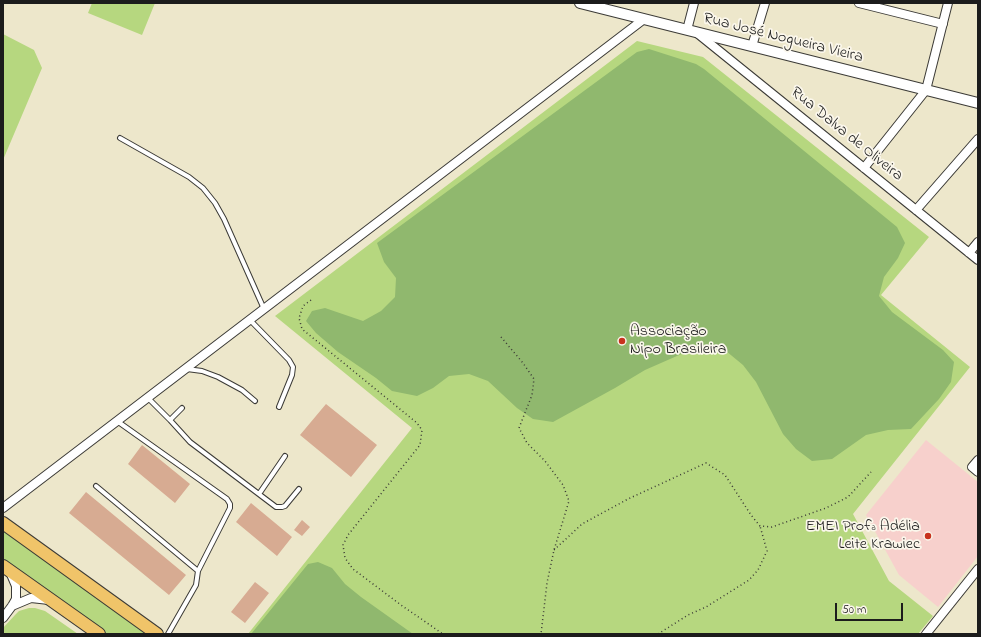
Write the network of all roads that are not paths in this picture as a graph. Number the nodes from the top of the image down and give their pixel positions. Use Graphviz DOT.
graph roads {
  1 [pos="580,3"];
  2 [pos="694,3"];
  3 [pos="765,3"];
  4 [pos="860,3"];
  5 [pos="948,3"];
  6 [pos="644,19"];
  7 [pos="943,24"];
  8 [pos="691,31"];
  9 [pos="752,46"];
  10 [pos="926,90"];
  11 [pos="978,103"];
  12 [pos="120,138"];
  13 [pos="978,139"];
  14 [pos="864,168"];
  15 [pos="916,210"];
  16 [pos="978,242"];
  17 [pos="969,253"];
  18 [pos="978,260"];
  19 [pos="264,309"];
  20 [pos="250,320"];
  21 [pos="185,369"];
  22 [pos="148,398"];
  23 [pos="255,401"];
  24 [pos="279,407"];
  25 [pos="182,408"];
  26 [pos="170,420"];
  27 [pos="117,421"];
  28 [pos="285,456"];
  29 [pos="978,460"];
  30 [pos="975,470"];
  31 [pos="96,486"];
  32 [pos="299,489"];
  33 [pos="259,494"];
  34 [pos="3,508"];
  35 [pos="3,523"];
  36 [pos="6,568"];
  37 [pos="978,569"];
  38 [pos="198,571"];
  39 [pos="52,600"];
  40 [pos="12,606"];
  41 [pos="3,618"];
  42 [pos="99,634"];
  43 [pos="157,634"];
  44 [pos="168,634"];
  45 [pos="926,634"];
  1 -- 6 [label="street, Rua José Nogueira Vieira"];
  2 -- 8 [label="street"];
  3 -- 9 [label="street"];
  4 -- 7 [label="street"];
  5 -- 7 [label="street"];
  6 -- 8 [label="street, Rua José Nogueira Vieira"];
  6 -- 19 [label="street"];
  7 -- 10 [label="street"];
  8 -- 9 [label="street, Rua José Nogueira Vieira"];
  8 -- 14 [label="street, Rua Dalva de Oliveira"];
  9 -- 10 [label="street, Rua José Nogueira Vieira"];
  10 -- 11 [label="street, Rua José Nogueira Vieira"];
  10 -- 14 [label="street"];
  12 -- 19 [label="lane"];
  13 -- 15 [label="street"];
  14 -- 15 [label="street, Rua Dalva de Oliveira"];
  15 -- 17 [label="street, Rua Dalva de Oliveira"];
  16 -- 17 [label="street"];
  17 -- 18 [label="street, Rua Dalva de Oliveira"];
  19 -- 20 [label="street"];
  20 -- 21 [label="street"];
  20 -- 24 [label="lane"];
  21 -- 22 [label="street"];
  21 -- 23 [label="lane"];
  22 -- 26 [label="lane"];
  22 -- 27 [label="street"];
  25 -- 26 [label="lane"];
  26 -- 33 [label="lane"];
  27 -- 34 [label="street"];
  27 -- 38 [label="lane"];
  28 -- 33 [label="lane"];
  29 -- 30 [label="street"];
  31 -- 38 [label="lane"];
  32 -- 33 [label="lane"];
  35 -- 43 [label="main road"];
  36 -- 39 [label="main road"];
  36 -- 40 [label="street"];
  37 -- 45 [label="street"];
  38 -- 44 [label="lane"];
  39 -- 40 [label="street"];
  39 -- 42 [label="main road"];
  40 -- 41 [label="street"];
}
